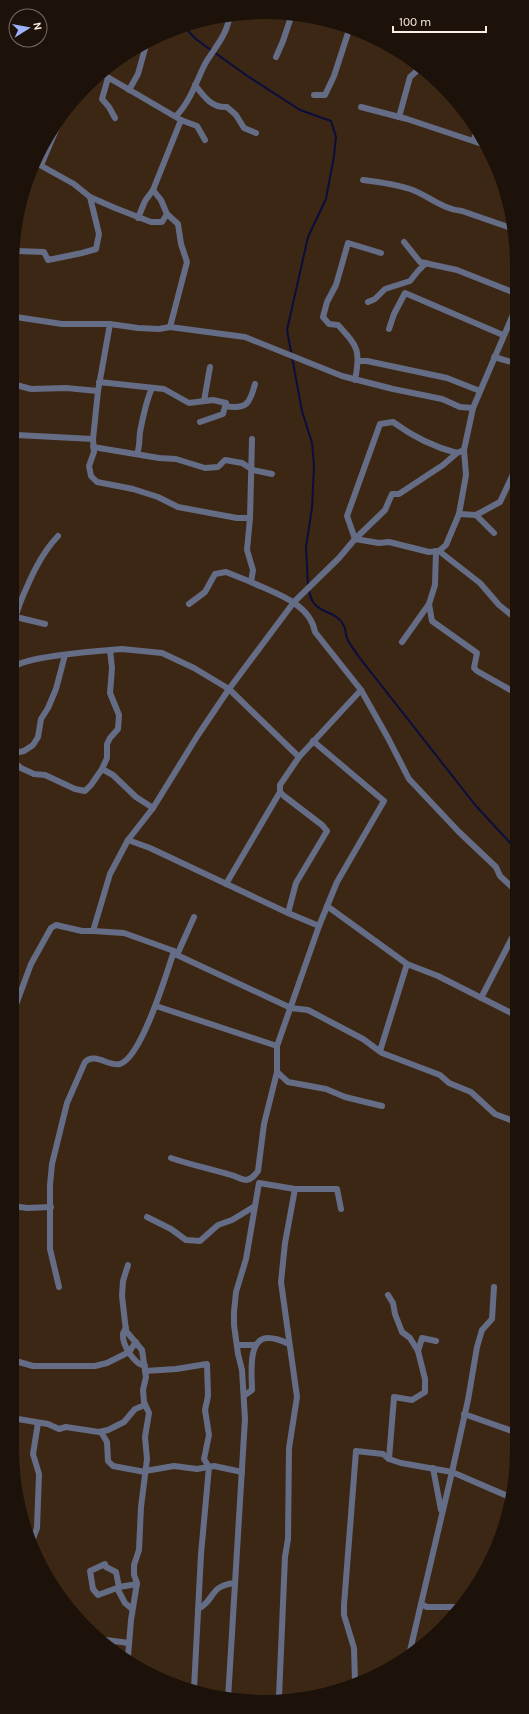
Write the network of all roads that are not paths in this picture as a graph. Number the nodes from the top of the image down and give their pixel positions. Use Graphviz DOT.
graph roads {
  1 [pos="290,21"];
  2 [pos="228,22"];
  3 [pos="348,34"];
  4 [pos="144,51"];
  5 [pos="276,57"];
  6 [pos="416,72"];
  7 [pos="107,77"];
  8 [pos="106,78"];
  9 [pos="196,86"];
  10 [pos="130,90"];
  11 [pos="314,95"];
  12 [pos="361,107"];
  13 [pos="176,116"];
  14 [pos="399,117"];
  15 [pos="115,118"];
  16 [pos="181,120"];
  17 [pos="256,133"];
  18 [pos="205,140"];
  19 [pos="474,140"];
  20 [pos="40,166"];
  21 [pos="363,180"];
  22 [pos="153,190"];
  23 [pos="90,197"];
  24 [pos="166,214"];
  25 [pos="138,218"];
  26 [pos="507,227"];
  27 [pos="404,242"];
  28 [pos="20,251"];
  29 [pos="381,253"];
  30 [pos="426,263"];
  31 [pos="510,291"];
  32 [pos="368,302"];
  33 [pos="19,317"];
  34 [pos="510,320"];
  35 [pos="110,324"];
  36 [pos="170,327"];
  37 [pos="389,329"];
  38 [pos="503,335"];
  39 [pos="494,357"];
  40 [pos="510,361"];
  41 [pos="359,362"];
  42 [pos="210,367"];
  43 [pos="355,380"];
  44 [pos="99,382"];
  45 [pos="255,384"];
  46 [pos="19,386"];
  47 [pos="152,388"];
  48 [pos="98,391"];
  49 [pos="480,391"];
  50 [pos="204,401"];
  51 [pos="225,406"];
  52 [pos="473,408"];
  53 [pos="200,422"];
  54 [pos="19,435"];
  55 [pos="92,439"];
  56 [pos="252,439"];
  57 [pos="93,447"];
  58 [pos="464,450"];
  59 [pos="457,453"];
  60 [pos="137,454"];
  61 [pos="250,468"];
  62 [pos="272,474"];
  63 [pos="510,481"];
  64 [pos="459,514"];
  65 [pos="476,515"];
  66 [pos="250,518"];
  67 [pos="494,533"];
  68 [pos="58,536"];
  69 [pos="355,539"];
  70 [pos="437,551"];
  71 [pos="250,582"];
  72 [pos="19,600"];
  73 [pos="294,602"];
  74 [pos="189,604"];
  75 [pos="429,604"];
  76 [pos="510,614"];
  77 [pos="19,619"];
  78 [pos="45,624"];
  79 [pos="402,642"];
  80 [pos="110,650"];
  81 [pos="65,655"];
  82 [pos="19,663"];
  83 [pos="229,689"];
  84 [pos="360,690"];
  85 [pos="510,690"];
  86 [pos="313,741"];
  87 [pos="19,752"];
  88 [pos="299,757"];
  89 [pos="19,766"];
  90 [pos="102,769"];
  91 [pos="280,792"];
  92 [pos="154,808"];
  93 [pos="128,840"];
  94 [pos="226,884"];
  95 [pos="510,885"];
  96 [pos="327,906"];
  97 [pos="288,913"];
  98 [pos="194,917"];
  99 [pos="319,926"];
  100 [pos="93,931"];
  101 [pos="510,944"];
  102 [pos="175,953"];
  103 [pos="407,964"];
  104 [pos="19,996"];
  105 [pos="481,998"];
  106 [pos="156,1006"];
  107 [pos="291,1008"];
  108 [pos="510,1012"];
  109 [pos="276,1046"];
  110 [pos="380,1051"];
  111 [pos="277,1072"];
  112 [pos="382,1106"];
  113 [pos="510,1120"];
  114 [pos="171,1158"];
  115 [pos="253,1177"];
  116 [pos="259,1183"];
  117 [pos="295,1189"];
  118 [pos="254,1206"];
  119 [pos="19,1207"];
  120 [pos="51,1207"];
  121 [pos="341,1209"];
  122 [pos="147,1217"];
  123 [pos="128,1265"];
  124 [pos="59,1286"];
  125 [pos="494,1287"];
  126 [pos="388,1295"];
  127 [pos="126,1328"];
  128 [pos="436,1341"];
  129 [pos="136,1342"];
  130 [pos="289,1344"];
  131 [pos="237,1345"];
  132 [pos="256,1346"];
  133 [pos="418,1351"];
  134 [pos="129,1352"];
  135 [pos="19,1362"];
  136 [pos="145,1368"];
  137 [pos="252,1368"];
  138 [pos="242,1370"];
  139 [pos="244,1395"];
  140 [pos="145,1405"];
  141 [pos="464,1414"];
  142 [pos="19,1419"];
  143 [pos="38,1423"];
  144 [pos="510,1430"];
  145 [pos="101,1432"];
  146 [pos="389,1459"];
  147 [pos="209,1467"];
  148 [pos="433,1468"];
  149 [pos="145,1471"];
  150 [pos="242,1472"];
  151 [pos="452,1472"];
  152 [pos="505,1495"];
  153 [pos="441,1512"];
  154 [pos="35,1534"];
  155 [pos="235,1583"];
  156 [pos="137,1584"];
  157 [pos="421,1604"];
  158 [pos="452,1608"];
  159 [pos="132,1609"];
  160 [pos="198,1609"];
  161 [pos="111,1641"];
  162 [pos="129,1643"];
  163 [pos="411,1646"];
  164 [pos="128,1654"];
  165 [pos="356,1677"];
  166 [pos="194,1685"];
  167 [pos="228,1692"];
  168 [pos="279,1694"];
  1 -- 5 [label="street"];
  2 -- 9 [label="street"];
  3 -- 11 [label="street"];
  4 -- 10 [label="street"];
  6 -- 14 [label="street"];
  7 -- 10 [label="street"];
  8 -- 15 [label="street"];
  9 -- 13 [label="street"];
  9 -- 17 [label="street"];
  10 -- 13 [label="street"];
  12 -- 14 [label="street"];
  13 -- 16 [label="street"];
  14 -- 19 [label="street"];
  16 -- 18 [label="street"];
  16 -- 22 [label="street"];
  20 -- 23 [label="street"];
  21 -- 26 [label="street"];
  22 -- 24 [label="street"];
  22 -- 25 [label="street"];
  23 -- 25 [label="street"];
  23 -- 28 [label="street"];
  24 -- 25 [label="street"];
  24 -- 36 [label="street"];
  27 -- 30 [label="street"];
  29 -- 41 [label="street"];
  30 -- 31 [label="street"];
  30 -- 32 [label="street"];
  33 -- 35 [label="street"];
  34 -- 38 [label="street"];
  35 -- 36 [label="street"];
  35 -- 44 [label="street"];
  36 -- 43 [label="street"];
  37 -- 38 [label="street"];
  38 -- 39 [label="street"];
  39 -- 40 [label="street"];
  39 -- 49 [label="street"];
  41 -- 43 [label="street"];
  41 -- 49 [label="street"];
  42 -- 50 [label="street"];
  43 -- 52 [label="street"];
  44 -- 47 [label="street"];
  44 -- 48 [label="street"];
  45 -- 51 [label="street"];
  46 -- 48 [label="street"];
  47 -- 50 [label="street"];
  47 -- 60 [label="street"];
  48 -- 55 [label="street"];
  49 -- 52 [label="street"];
  50 -- 51 [label="street"];
  51 -- 53 [label="street"];
  52 -- 58 [label="street"];
  54 -- 55 [label="street"];
  55 -- 57 [label="street"];
  56 -- 61 [label="street"];
  57 -- 60 [label="street"];
  57 -- 66 [label="street"];
  58 -- 59 [label="street"];
  58 -- 64 [label="street"];
  59 -- 69 [label="street"];
  59 -- 69 [label="street"];
  60 -- 61 [label="street"];
  61 -- 62 [label="street"];
  61 -- 66 [label="street"];
  63 -- 65 [label="street"];
  64 -- 65 [label="street"];
  64 -- 70 [label="street"];
  65 -- 67 [label="street"];
  66 -- 71 [label="street"];
  68 -- 72 [label="street"];
  69 -- 70 [label="street"];
  69 -- 73 [label="street"];
  70 -- 75 [label="street"];
  70 -- 76 [label="street"];
  71 -- 73 [label="street"];
  71 -- 74 [label="street"];
  73 -- 83 [label="street"];
  73 -- 84 [label="street"];
  75 -- 79 [label="street"];
  75 -- 85 [label="street"];
  77 -- 78 [label="street"];
  80 -- 81 [label="street"];
  80 -- 83 [label="street"];
  80 -- 90 [label="street"];
  81 -- 82 [label="street"];
  81 -- 87 [label="street"];
  83 -- 88 [label="street"];
  83 -- 92 [label="street"];
  84 -- 86 [label="street"];
  84 -- 95 [label="street"];
  86 -- 88 [label="street"];
  86 -- 96 [label="street"];
  88 -- 91 [label="street"];
  89 -- 90 [label="street"];
  90 -- 92 [label="street"];
  91 -- 94 [label="street"];
  91 -- 97 [label="street"];
  92 -- 93 [label="street"];
  93 -- 94 [label="street"];
  93 -- 100 [label="street"];
  94 -- 97 [label="street"];
  96 -- 99 [label="street"];
  96 -- 103 [label="street"];
  97 -- 99 [label="street"];
  98 -- 102 [label="street"];
  99 -- 107 [label="street"];
  100 -- 102 [label="street"];
  100 -- 104 [label="street"];
  101 -- 105 [label="street"];
  102 -- 106 [label="street"];
  102 -- 107 [label="street"];
  103 -- 105 [label="street"];
  103 -- 110 [label="street"];
  105 -- 108 [label="street"];
  106 -- 109 [label="street"];
  106 -- 120 [label="street"];
  107 -- 109 [label="street"];
  107 -- 110 [label="street"];
  109 -- 111 [label="street"];
  110 -- 113 [label="street"];
  111 -- 112 [label="street"];
  111 -- 115 [label="street"];
  114 -- 115 [label="street"];
  115 -- 116 [label="street"];
  116 -- 117 [label="street"];
  116 -- 118 [label="street"];
  117 -- 121 [label="street"];
  117 -- 130 [label="street"];
  118 -- 122 [label="street"];
  118 -- 131 [label="street"];
  119 -- 120 [label="street"];
  120 -- 124 [label="street"];
  123 -- 127 [label="street"];
  125 -- 141 [label="street"];
  126 -- 133 [label="street"];
  127 -- 129 [label="street"];
  127 -- 134 [label="street"];
  128 -- 133 [label="street"];
  129 -- 134 [label="street"];
  129 -- 136 [label="street"];
  130 -- 132 [label="street"];
  130 -- 168 [label="street"];
  131 -- 132 [label="street"];
  131 -- 138 [label="street"];
  132 -- 137 [label="street"];
  133 -- 146 [label="street"];
  134 -- 135 [label="street"];
  134 -- 136 [label="street"];
  136 -- 140 [label="street"];
  136 -- 147 [label="street"];
  137 -- 138 [label="street"];
  137 -- 139 [label="street"];
  138 -- 139 [label="street"];
  139 -- 150 [label="street"];
  140 -- 145 [label="street"];
  140 -- 149 [label="street"];
  141 -- 144 [label="street"];
  141 -- 151 [label="street"];
  142 -- 143 [label="street"];
  143 -- 145 [label="street"];
  143 -- 154 [label="street"];
  145 -- 149 [label="street"];
  146 -- 148 [label="street"];
  146 -- 165 [label="street"];
  147 -- 149 [label="street"];
  147 -- 150 [label="street"];
  147 -- 160 [label="street"];
  148 -- 151 [label="street"];
  148 -- 153 [label="street"];
  149 -- 156 [label="street"];
  150 -- 155 [label="street"];
  151 -- 152 [label="street"];
  151 -- 153 [label="street"];
  153 -- 157 [label="street"];
  155 -- 160 [label="street"];
  155 -- 167 [label="street"];
  156 -- 159 [label="street"];
  156 -- 159 [label="street"];
  157 -- 158 [label="street"];
  157 -- 163 [label="street"];
  159 -- 162 [label="street"];
  160 -- 166 [label="street"];
  161 -- 162 [label="street"];
  162 -- 164 [label="street"];
}
